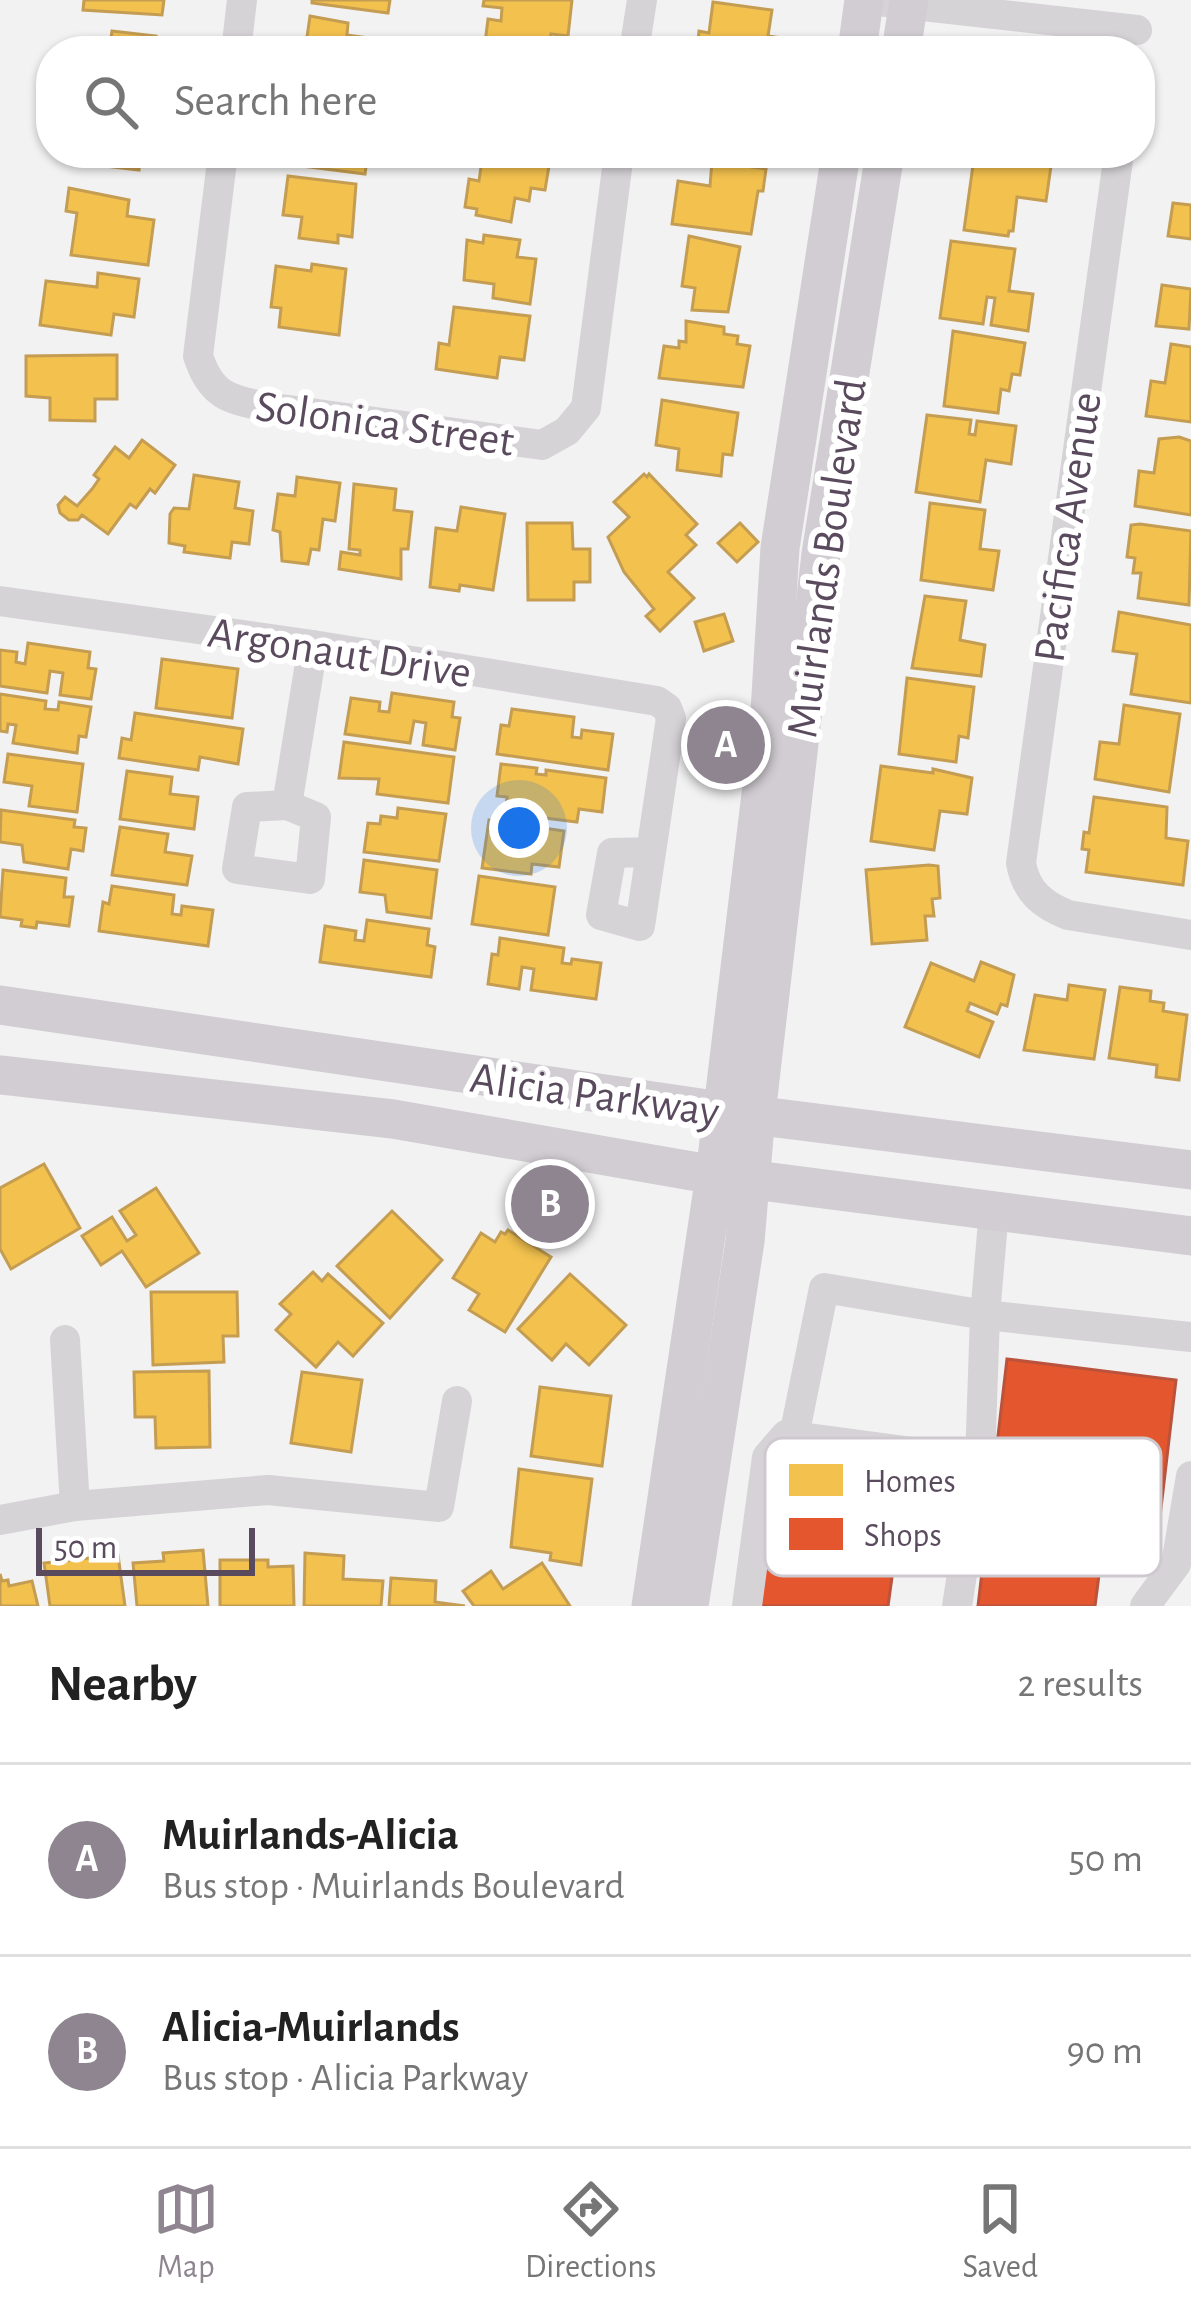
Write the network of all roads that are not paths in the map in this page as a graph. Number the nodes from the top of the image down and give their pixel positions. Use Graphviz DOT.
graph roads {
  1 [pos="242,0"];
  2 [pos="642,0"];
  3 [pos="887,2"];
  4 [pos="1137,27"];
  5 [pos="238,36"];
  6 [pos="636,36"];
  7 [pos="866,36"];
  8 [pos="897,36"];
  9 [pos="221,168"];
  10 [pos="617,168"];
  11 [pos="839,168"];
  12 [pos="882,168"];
  13 [pos="1117,168"];
  14 [pos="0,601"];
  15 [pos="313,645"];
  16 [pos="287,806"];
  17 [pos="651,852"];
  18 [pos="1191,935"];
  19 [pos="0,1006"];
  20 [pos="0,1075"];
  21 [pos="738,1113"];
  22 [pos="1191,1170"];
  23 [pos="732,1177"];
  24 [pos="994,1210"];
  25 [pos="1191,1236"];
  26 [pos="985,1315"];
  27 [pos="1191,1337"];
  28 [pos="65,1340"];
  29 [pos="457,1401"];
  30 [pos="794,1436"];
  31 [pos="783,1438"];
  32 [pos="809,1438"];
  33 [pos="981,1438"];
  34 [pos="765,1472"];
  35 [pos="1191,1476"];
  36 [pos="75,1506"];
  37 [pos="0,1520"];
  38 [pos="962,1576"];
  39 [pos="651,1606"];
  40 [pos="688,1606"];
  41 [pos="747,1606"];
  42 [pos="957,1606"];
  43 [pos="1145,1606"];
  1 -- 5 [label="street"];
  2 -- 6 [label="street"];
  3 -- 4 [label="street"];
  3 -- 7 [label="main road"];
  3 -- 8 [label="main road"];
  9 -- 10 [label="street, Solonica Street"];
  11 -- 21 [label="main road, Muirlands Boulevard"];
  12 -- 21 [label="main road, Muirlands Boulevard"];
  13 -- 18 [label="street, Pacifica Avenue"];
  14 -- 15 [label="street, Argonaut Drive"];
  15 -- 16 [label="street"];
  15 -- 17 [label="street, Argonaut Drive"];
  19 -- 21 [label="main road, Alicia Parkway"];
  20 -- 23 [label="main road, Alicia Parkway"];
  21 -- 22 [label="main road, Alicia Parkway"];
  21 -- 23 [label="main road, Muirlands Boulevard"];
  23 -- 24 [label="main road, Alicia Parkway"];
  23 -- 39 [label="main road, Muirlands Boulevard"];
  23 -- 40 [label="main road, Muirlands Boulevard"];
  24 -- 25 [label="main road, Alicia Parkway"];
  24 -- 26 [label="street"];
  26 -- 27 [label="street"];
  26 -- 30 [label="street"];
  26 -- 33 [label="street"];
  28 -- 36 [label="street"];
  29 -- 36 [label="street"];
  30 -- 31 [label="street"];
  30 -- 32 [label="street"];
  34 -- 41 [label="street"];
  35 -- 43 [label="street"];
  36 -- 37 [label="street"];
  38 -- 42 [label="street"];
}
